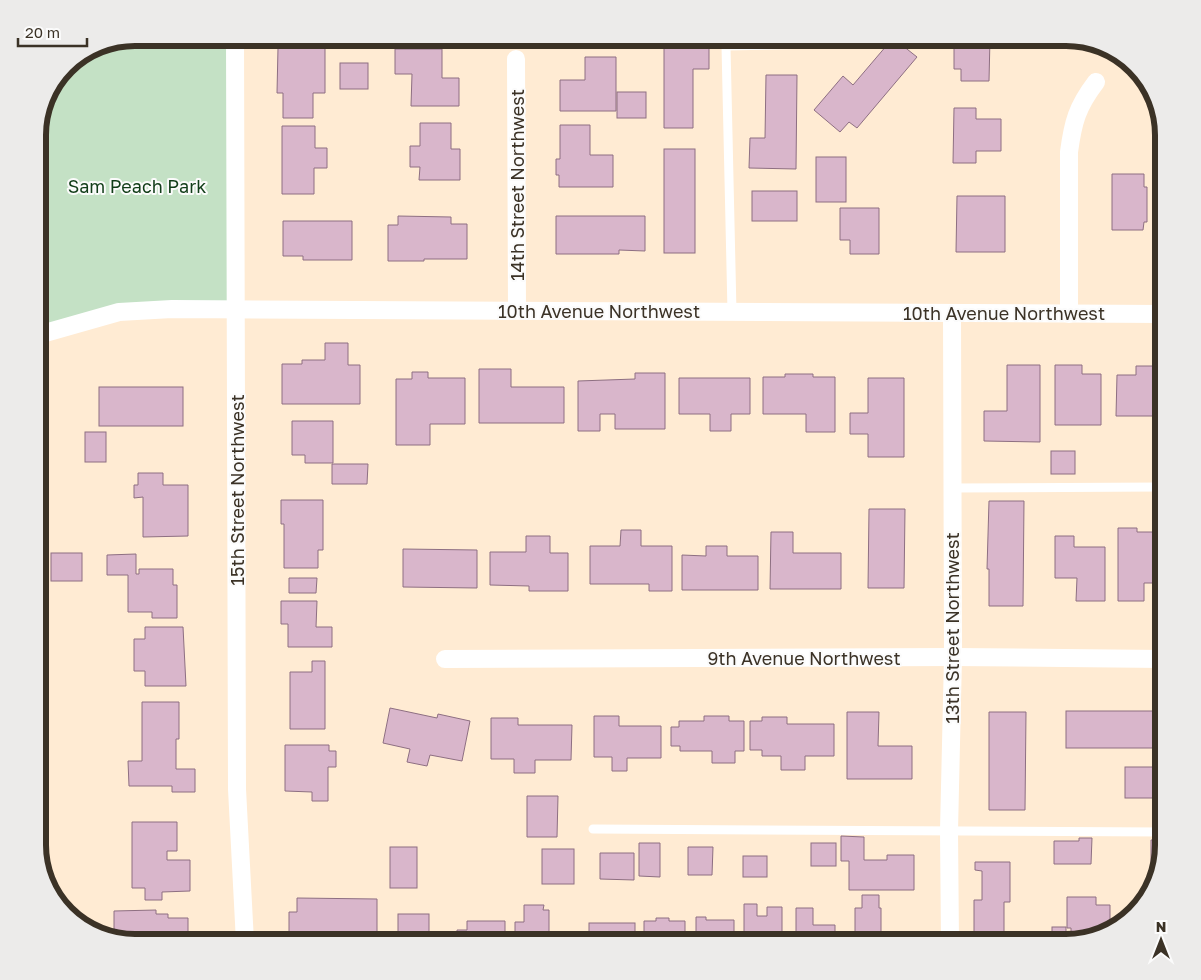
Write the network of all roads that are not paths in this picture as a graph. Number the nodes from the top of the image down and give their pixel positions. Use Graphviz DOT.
graph roads {
  1 [pos="235,46"];
  2 [pos="726,46"];
  3 [pos="516,59"];
  4 [pos="1096,82"];
  5 [pos="236,308"];
  6 [pos="517,310"];
  7 [pos="732,312"];
  8 [pos="952,314"];
  9 [pos="1069,314"];
  10 [pos="1155,314"];
  11 [pos="46,333"];
  12 [pos="1155,487"];
  13 [pos="952,488"];
  14 [pos="953,657"];
  15 [pos="445,659"];
  16 [pos="1155,660"];
  17 [pos="593,829"];
  18 [pos="949,831"];
  19 [pos="1155,832"];
  20 [pos="245,934"];
  21 [pos="950,934"];
  1 -- 5 [label="street, 15th Street Northwest"];
  2 -- 7 [label="lane"];
  3 -- 6 [label="street, 14th Street Northwest"];
  4 -- 9 [label="street"];
  5 -- 6 [label="street, 10th Avenue Northwest"];
  5 -- 11 [label="street, 10th Avenue Northwest"];
  5 -- 20 [label="street, 15th Street Northwest"];
  6 -- 7 [label="street, 10th Avenue Northwest"];
  7 -- 8 [label="street, 10th Avenue Northwest"];
  8 -- 9 [label="street, 10th Avenue Northwest"];
  8 -- 13 [label="street, 13th Street Northwest"];
  9 -- 10 [label="street, 10th Avenue Northwest"];
  12 -- 13 [label="lane"];
  13 -- 14 [label="street, 13th Street Northwest"];
  14 -- 15 [label="street, 9th Avenue Northwest"];
  14 -- 16 [label="street, 9th Avenue Northwest"];
  14 -- 18 [label="street, 13th Street Northwest"];
  17 -- 18 [label="lane"];
  18 -- 19 [label="lane"];
  18 -- 21 [label="street, 13th Street Northwest"];
}
